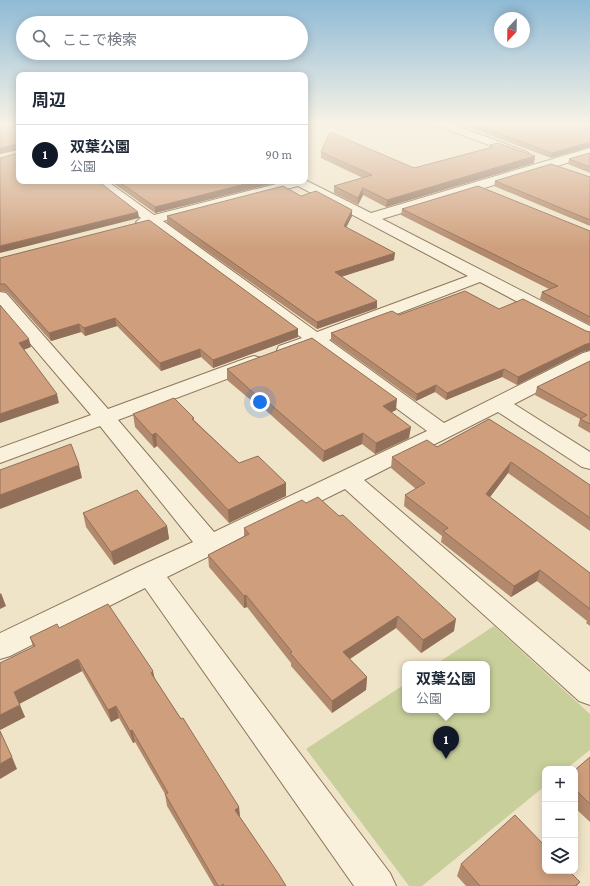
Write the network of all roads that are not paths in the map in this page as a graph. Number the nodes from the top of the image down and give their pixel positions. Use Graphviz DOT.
graph roads {
  1 [pos="546,165"];
  2 [pos="554,165"];
  3 [pos="570,171"];
  4 [pos="103,184"];
  5 [pos="287,184"];
  6 [pos="304,184"];
  7 [pos="478,186"];
  8 [pos="499,195"];
  9 [pos="370,218"];
  10 [pos="152,220"];
  11 [pos="129,226"];
  12 [pos="482,276"];
  13 [pos="0,297"];
  14 [pos="590,333"];
  15 [pos="316,339"];
  16 [pos="590,356"];
  17 [pos="499,404"];
  18 [pos="104,417"];
  19 [pos="441,431"];
  20 [pos="0,456"];
  21 [pos="590,462"];
  22 [pos="348,479"];
  23 [pos="210,545"];
  24 [pos="149,573"];
  25 [pos="0,647"];
  26 [pos="590,691"];
  27 [pos="377,886"];
  1 -- 7 [label="street"];
  2 -- 3 [label="street"];
  4 -- 10 [label="street"];
  5 -- 10 [label="street"];
  6 -- 9 [label="street"];
  7 -- 8 [label="street"];
  7 -- 9 [label="street"];
  9 -- 12 [label="street"];
  10 -- 11 [label="street"];
  10 -- 15 [label="street"];
  12 -- 14 [label="street"];
  12 -- 15 [label="street"];
  13 -- 18 [label="street"];
  15 -- 18 [label="street"];
  15 -- 19 [label="street"];
  16 -- 17 [label="street"];
  17 -- 19 [label="street"];
  17 -- 21 [label="street"];
  18 -- 20 [label="street"];
  18 -- 23 [label="street"];
  19 -- 22 [label="street"];
  22 -- 23 [label="street"];
  22 -- 26 [label="street"];
  23 -- 24 [label="street"];
  24 -- 25 [label="street"];
  24 -- 27 [label="street"];
}
